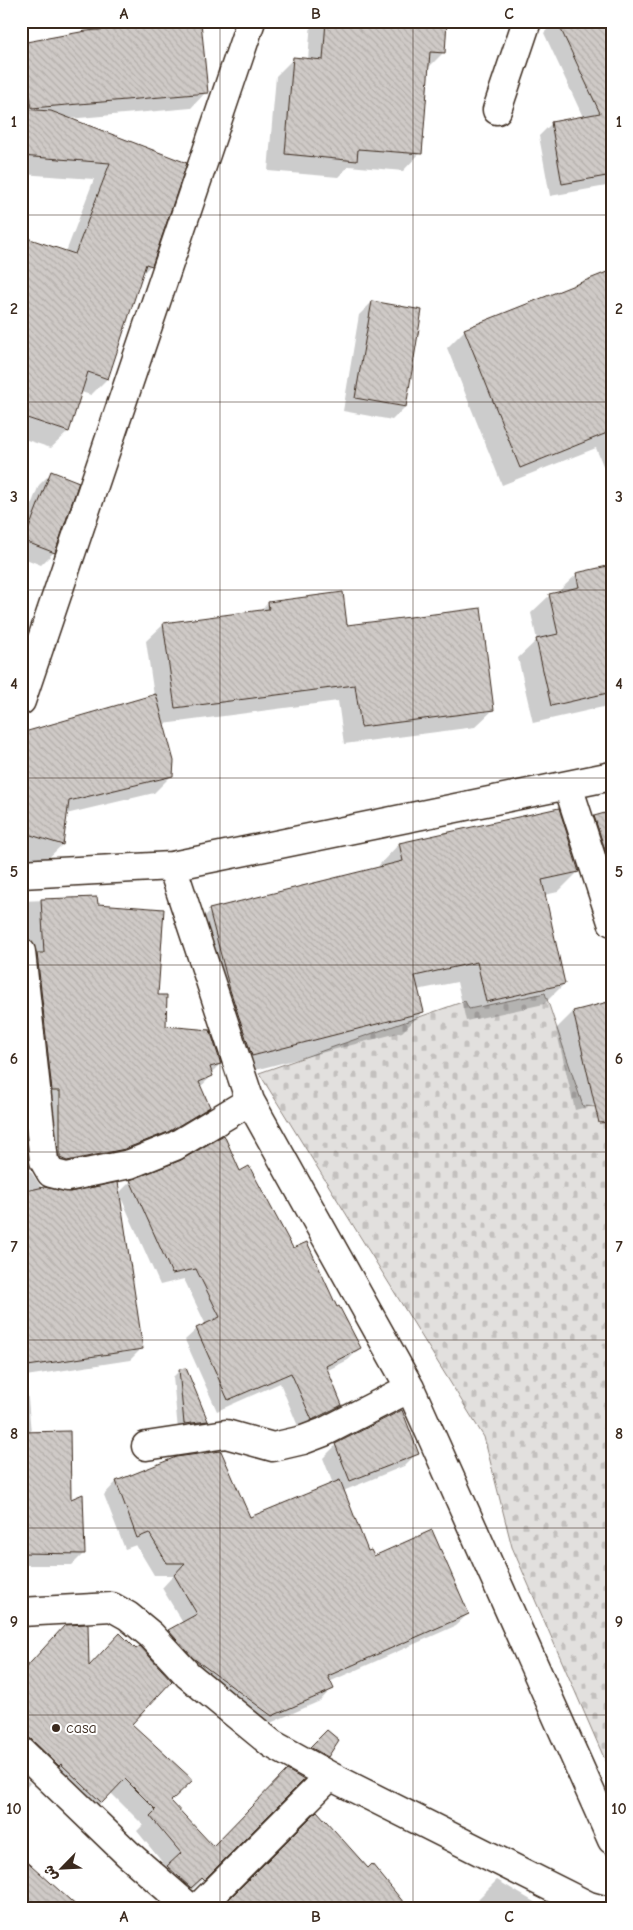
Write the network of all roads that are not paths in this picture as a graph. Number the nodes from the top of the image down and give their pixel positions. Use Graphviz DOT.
graph roads {
  1 [pos="251,21"];
  2 [pos="527,21"];
  3 [pos="497,110"];
  4 [pos="21,701"];
  5 [pos="612,776"];
  6 [pos="568,786"];
  7 [pos="172,866"];
  8 [pos="21,874"];
  9 [pos="612,922"];
  10 [pos="21,952"];
  11 [pos="250,1101"];
  12 [pos="410,1388"];
  13 [pos="146,1446"];
  14 [pos="21,1612"];
  15 [pos="21,1751"];
  16 [pos="330,1776"];
  17 [pos="612,1840"];
  18 [pos="592,1908"];
  19 [pos="191,1909"];
  20 [pos="197,1909"];
  1 -- 4 [label="street"];
  2 -- 3 [label="street"];
  5 -- 6 [label="street"];
  6 -- 7 [label="street"];
  6 -- 9 [label="street"];
  7 -- 8 [label="street"];
  7 -- 11 [label="street"];
  10 -- 11 [label="street"];
  11 -- 12 [label="street"];
  12 -- 13 [label="street"];
  12 -- 17 [label="street"];
  14 -- 16 [label="street"];
  15 -- 19 [label="street"];
  16 -- 18 [label="street"];
  16 -- 20 [label="street"];
}
